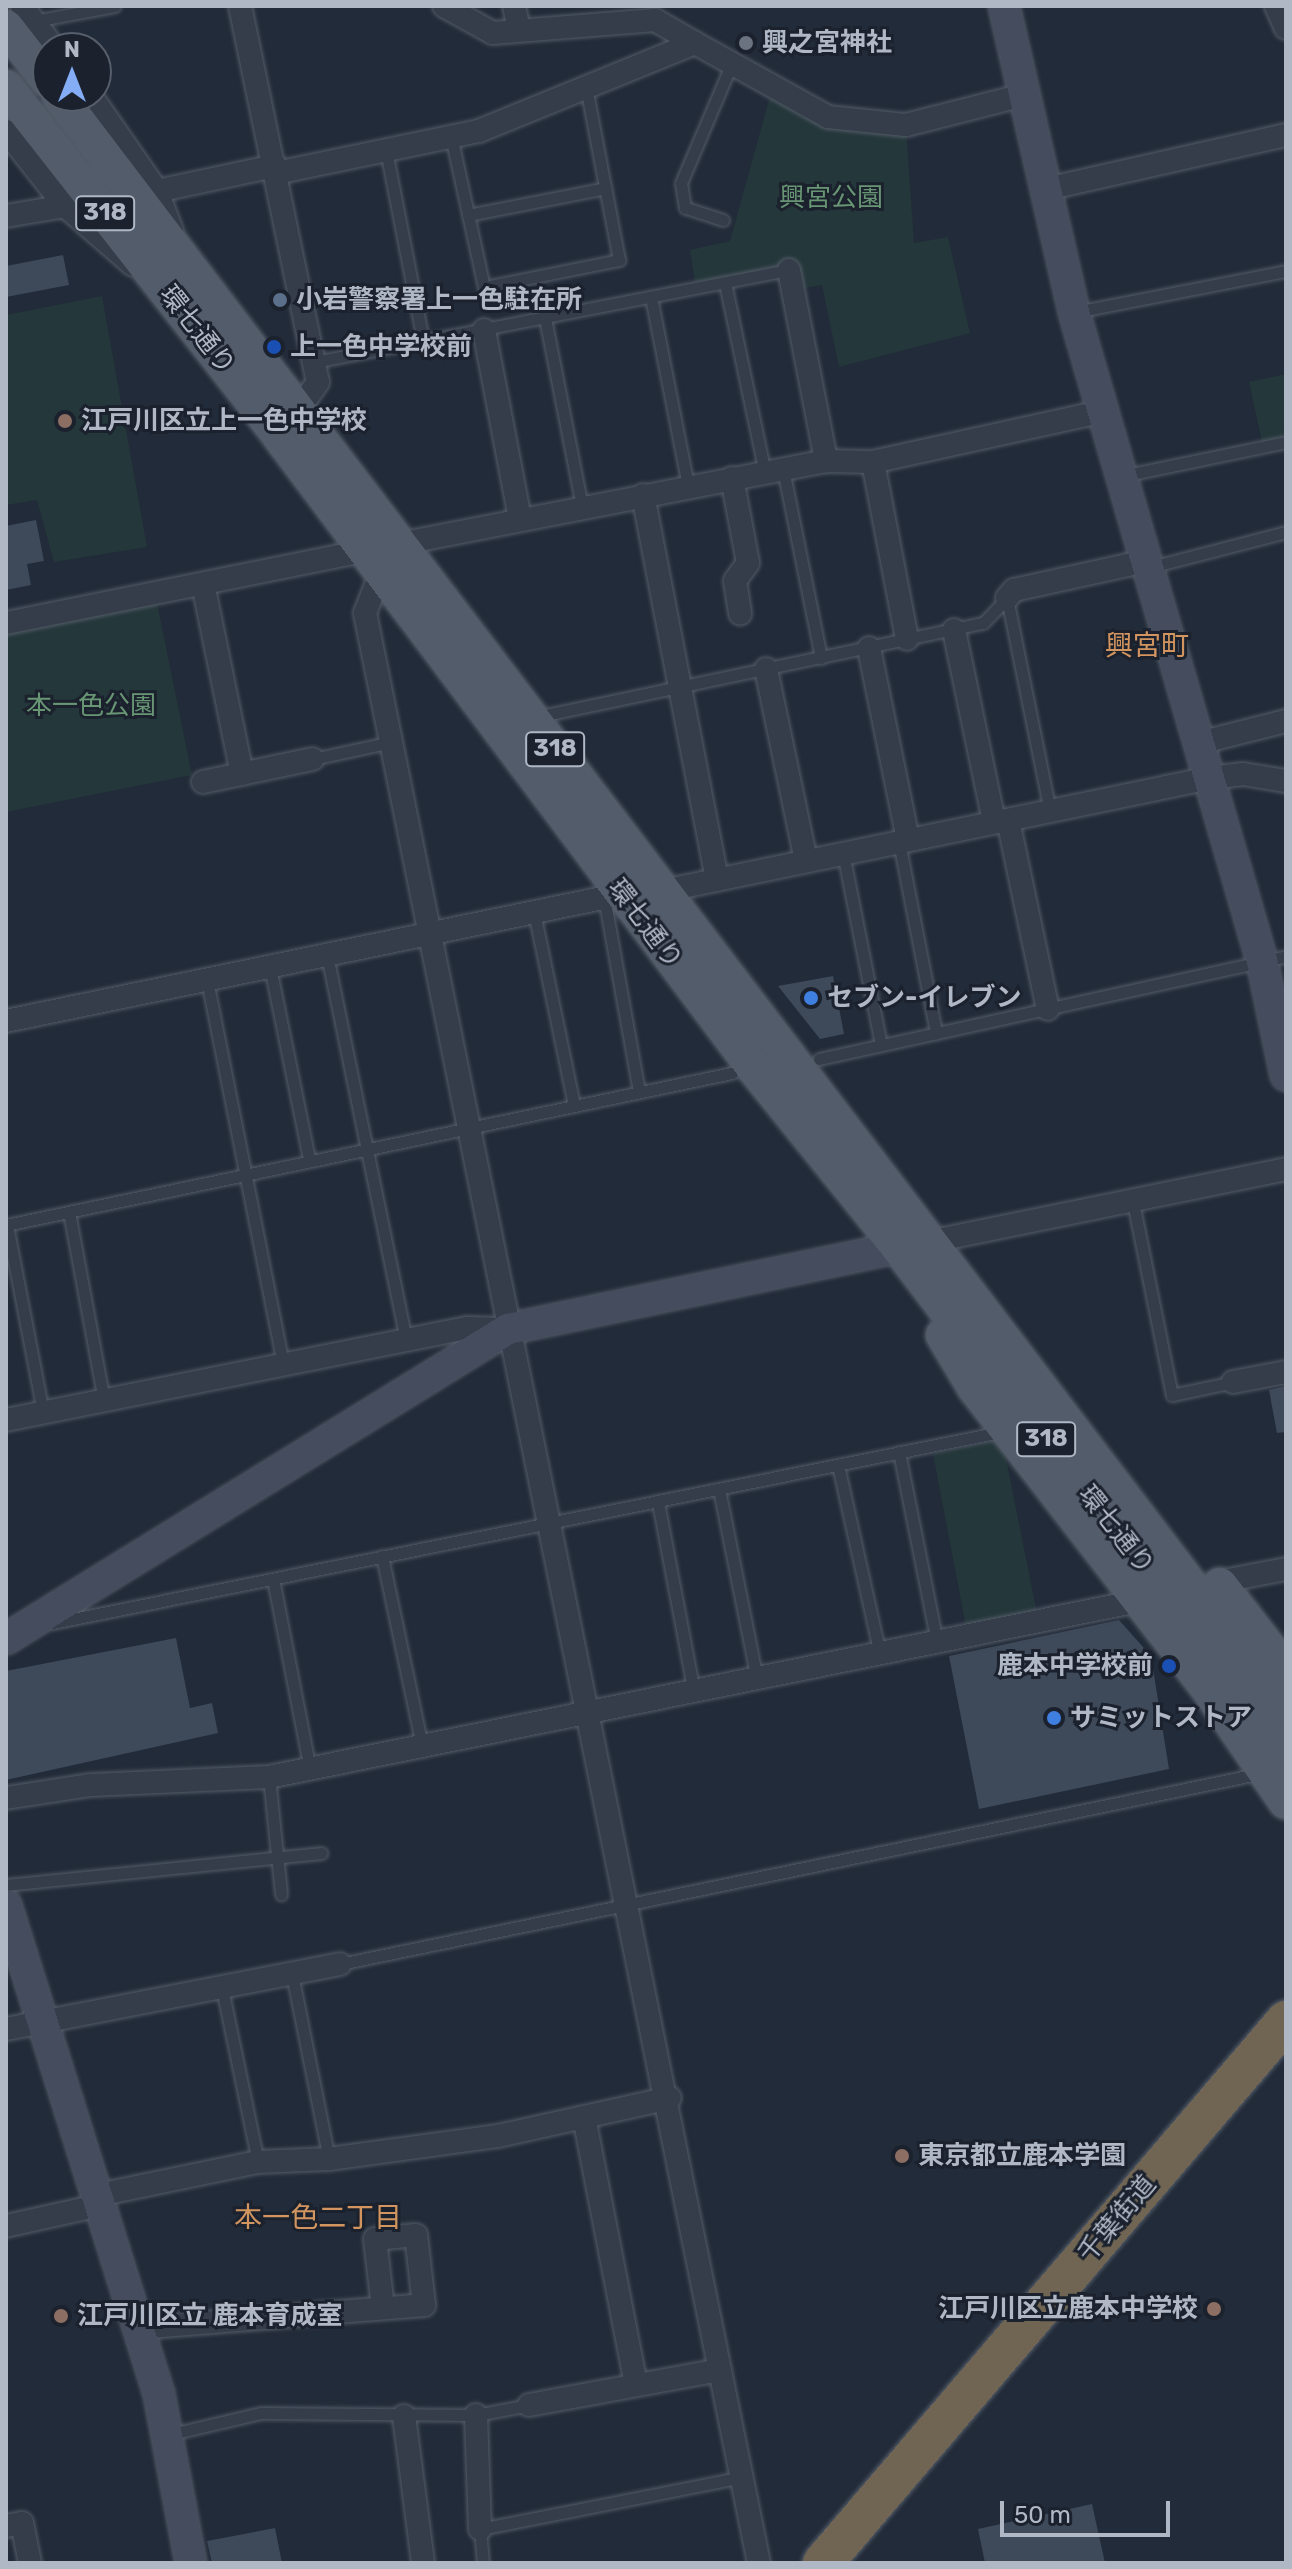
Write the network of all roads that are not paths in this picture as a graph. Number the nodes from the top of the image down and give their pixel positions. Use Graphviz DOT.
graph roads {
  1 [pos="115,6"];
  2 [pos="240,6"];
  3 [pos="444,6"];
  4 [pos="514,6"];
  5 [pos="1004,6"];
  6 [pos="1276,6"];
  7 [pos="654,13"];
  8 [pos="20,18"];
  9 [pos="1286,28"];
  10 [pos="519,30"];
  11 [pos="36,32"];
  12 [pos="695,43"];
  13 [pos="32,45"];
  14 [pos="731,65"];
  15 [pos="6,87"];
  16 [pos="586,87"];
  17 [pos="1024,95"];
  18 [pos="81,112"];
  19 [pos="83,112"];
  20 [pos="6,131"];
  21 [pos="1286,135"];
  22 [pos="451,136"];
  23 [pos="386,150"];
  24 [pos="276,170"];
  25 [pos="605,188"];
  26 [pos="1046,189"];
  27 [pos="157,191"];
  28 [pos="65,206"];
  29 [pos="468,215"];
  30 [pos="6,216"];
  31 [pos="723,220"];
  32 [pos="182,257"];
  33 [pos="789,270"];
  34 [pos="1286,271"];
  35 [pos="725,283"];
  36 [pos="166,290"];
  37 [pos="651,297"];
  38 [pos="1074,312"];
  39 [pos="545,318"];
  40 [pos="484,330"];
  41 [pos="423,341"];
  42 [pos="314,362"];
  43 [pos="298,411"];
  44 [pos="1101,412"];
  45 [pos="1286,442"];
  46 [pos="826,461"];
  47 [pos="873,462"];
  48 [pos="774,471"];
  49 [pos="1122,476"];
  50 [pos="732,478"];
  51 [pos="688,486"];
  52 [pos="643,495"];
  53 [pos="582,506"];
  54 [pos="520,519"];
  55 [pos="1286,532"];
  56 [pos="399,544"];
  57 [pos="372,562"];
  58 [pos="1147,564"];
  59 [pos="203,584"];
  60 [pos="1007,598"];
  61 [pos="740,614"];
  62 [pos="6,623"];
  63 [pos="954,630"];
  64 [pos="907,639"];
  65 [pos="869,648"];
  66 [pos="821,658"];
  67 [pos="766,669"];
  68 [pos="681,687"];
  69 [pos="531,718"];
  70 [pos="1286,721"];
  71 [pos="391,742"];
  72 [pos="1199,743"];
  73 [pos="313,759"];
  74 [pos="242,774"];
  75 [pos="1210,778"];
  76 [pos="1286,781"];
  77 [pos="203,782"];
  78 [pos="1050,811"];
  79 [pos="1001,821"];
  80 [pos="904,841"];
  81 [pos="843,853"];
  82 [pos="806,861"];
  83 [pos="717,880"];
  84 [pos="663,891"];
  85 [pos="613,896"];
  86 [pos="534,912"];
  87 [pos="429,934"];
  88 [pos="327,955"];
  89 [pos="1274,959"];
  90 [pos="270,967"];
  91 [pos="207,980"];
  92 [pos="1048,1009"];
  93 [pos="6,1021"];
  94 [pos="936,1033"];
  95 [pos="881,1045"];
  96 [pos="819,1059"];
  97 [pos="732,1073"];
  98 [pos="1286,1076"];
  99 [pos="639,1092"];
  100 [pos="574,1105"];
  101 [pos="467,1127"];
  102 [pos="367,1148"];
  103 [pos="309,1159"];
  104 [pos="1286,1169"];
  105 [pos="247,1172"];
  106 [pos="1133,1202"];
  107 [pos="69,1212"];
  108 [pos="6,1225"];
  109 [pos="913,1244"];
  110 [pos="508,1329"];
  111 [pos="406,1340"];
  112 [pos="283,1364"];
  113 [pos="1286,1372"];
  114 [pos="1233,1382"];
  115 [pos="104,1400"];
  116 [pos="43,1412"];
  117 [pos="6,1420"];
  118 [pos="990,1434"];
  119 [pos="899,1452"];
  120 [pos="838,1465"];
  121 [pos="719,1489"];
  122 [pos="658,1502"];
  123 [pos="550,1524"];
  124 [pos="382,1556"];
  125 [pos="1286,1569"];
  126 [pos="273,1579"];
  127 [pos="1218,1582"];
  128 [pos="1138,1601"];
  129 [pos="1204,1624"];
  130 [pos="16,1634"];
  131 [pos="937,1642"];
  132 [pos="880,1654"];
  133 [pos="1286,1670"];
  134 [pos="757,1679"];
  135 [pos="694,1692"];
  136 [pos="1286,1711"];
  137 [pos="588,1714"];
  138 [pos="422,1746"];
  139 [pos="1280,1767"];
  140 [pos="310,1769"];
  141 [pos="269,1777"];
  142 [pos="6,1798"];
  143 [pos="1286,1802"];
  144 [pos="321,1853"];
  145 [pos="278,1858"];
  146 [pos="6,1885"];
  147 [pos="281,1894"];
  148 [pos="6,1905"];
  149 [pos="628,1906"];
  150 [pos="340,1964"];
  151 [pos="292,1974"];
  152 [pos="222,1988"];
  153 [pos="41,2021"];
  154 [pos="1286,2021"];
  155 [pos="6,2029"];
  156 [pos="670,2098"];
  157 [pos="584,2117"];
  158 [pos="329,2159"];
  159 [pos="258,2162"];
  160 [pos="100,2200"];
  161 [pos="6,2226"];
  162 [pos="383,2308"];
  163 [pos="139,2328"];
  164 [pos="720,2370"];
  165 [pos="636,2385"];
  166 [pos="529,2405"];
  167 [pos="476,2415"];
  168 [pos="404,2416"];
  169 [pos="166,2435"];
  170 [pos="742,2477"];
  171 [pos="6,2526"];
  172 [pos="480,2529"];
  173 [pos="30,2563"];
  174 [pos="191,2563"];
  175 [pos="423,2563"];
  176 [pos="483,2563"];
  177 [pos="759,2563"];
  178 [pos="823,2563"];
  1 -- 8 [label="lane"];
  2 -- 24 [label="street"];
  3 -- 10 [label="street"];
  4 -- 10 [label="street"];
  5 -- 17 [label="street"];
  6 -- 9 [label="street"];
  7 -- 10 [label="street"];
  7 -- 12 [label="street"];
  8 -- 11 [label="street"];
  8 -- 13 [label="main road"];
  12 -- 14 [label="street"];
  12 -- 16 [label="street"];
  14 -- 17 [label="street"];
  14 -- 31 [label="lane"];
  15 -- 36 [label="main road, 環七通り / 318"];
  16 -- 22 [label="street"];
  16 -- 25 [label="lane"];
  17 -- 26 [label="street"];
  18 -- 32 [label="main road, 環七通り / 318"];
  19 -- 27 [label="street"];
  20 -- 28 [label="street"];
  21 -- 26 [label="street"];
  22 -- 23 [label="street"];
  22 -- 29 [label="lane"];
  23 -- 24 [label="street"];
  23 -- 41 [label="lane"];
  24 -- 27 [label="street"];
  24 -- 42 [label="street"];
  25 -- 29 [label="lane"];
  25 -- 29 [label="lane"];
  26 -- 38 [label="street"];
  27 -- 32 [label="street"];
  28 -- 30 [label="street"];
  28 -- 36 [label="street"];
  32 -- 43 [label="main road, 環七通り / 318"];
  33 -- 35 [label="lane"];
  33 -- 46 [label="street"];
  34 -- 38 [label="lane"];
  35 -- 37 [label="lane"];
  35 -- 48 [label="lane"];
  36 -- 57 [label="main road, 環七通り / 318"];
  37 -- 39 [label="lane"];
  37 -- 51 [label="lane"];
  38 -- 44 [label="street"];
  39 -- 40 [label="lane"];
  39 -- 53 [label="lane"];
  40 -- 41 [label="lane"];
  40 -- 54 [label="street"];
  41 -- 42 [label="lane"];
  42 -- 43 [label="street"];
  43 -- 56 [label="main road, 環七通り / 318"];
  44 -- 47 [label="street"];
  44 -- 49 [label="street"];
  45 -- 49 [label="lane"];
  46 -- 47 [label="street"];
  46 -- 48 [label="street"];
  47 -- 64 [label="street"];
  48 -- 50 [label="street"];
  48 -- 66 [label="lane"];
  49 -- 58 [label="street"];
  50 -- 51 [label="street"];
  50 -- 61 [label="street"];
  51 -- 52 [label="street"];
  52 -- 53 [label="street"];
  52 -- 68 [label="street"];
  53 -- 54 [label="street"];
  54 -- 56 [label="street"];
  55 -- 58 [label="lane"];
  56 -- 69 [label="main road, 環七通り / 318"];
  57 -- 59 [label="street"];
  57 -- 71 [label="street"];
  57 -- 85 [label="main road, 環七通り / 318"];
  58 -- 60 [label="street"];
  58 -- 72 [label="street"];
  59 -- 62 [label="street"];
  59 -- 74 [label="street"];
  60 -- 63 [label="lane"];
  60 -- 78 [label="lane"];
  63 -- 64 [label="lane"];
  63 -- 79 [label="street"];
  64 -- 65 [label="lane"];
  65 -- 66 [label="lane"];
  65 -- 80 [label="street"];
  66 -- 67 [label="lane"];
  67 -- 68 [label="lane"];
  67 -- 82 [label="street"];
  68 -- 69 [label="lane"];
  68 -- 83 [label="street"];
  69 -- 84 [label="main road, 環七通り / 318"];
  70 -- 72 [label="street"];
  71 -- 73 [label="lane"];
  71 -- 87 [label="street"];
  72 -- 75 [label="street"];
  73 -- 74 [label="street"];
  74 -- 77 [label="street"];
  75 -- 76 [label="street"];
  75 -- 78 [label="street"];
  75 -- 89 [label="street"];
  78 -- 79 [label="street"];
  79 -- 80 [label="street"];
  79 -- 92 [label="street"];
  80 -- 81 [label="street"];
  80 -- 94 [label="lane"];
  81 -- 82 [label="street"];
  81 -- 95 [label="lane"];
  82 -- 83 [label="street"];
  83 -- 84 [label="street"];
  84 -- 109 [label="main road, 環七通り / 318"];
  85 -- 86 [label="street"];
  85 -- 99 [label="lane"];
  85 -- 109 [label="main road, 環七通り / 318"];
  86 -- 87 [label="street"];
  86 -- 100 [label="lane"];
  87 -- 88 [label="street"];
  87 -- 101 [label="street"];
  88 -- 90 [label="street"];
  88 -- 102 [label="lane"];
  89 -- 92 [label="lane"];
  89 -- 98 [label="street"];
  90 -- 91 [label="street"];
  90 -- 103 [label="lane"];
  91 -- 93 [label="street"];
  91 -- 105 [label="lane"];
  92 -- 94 [label="lane"];
  94 -- 95 [label="lane"];
  95 -- 96 [label="lane"];
  97 -- 99 [label="lane"];
  99 -- 100 [label="lane"];
  100 -- 101 [label="lane"];
  101 -- 102 [label="lane"];
  101 -- 110 [label="street"];
  102 -- 103 [label="lane"];
  102 -- 111 [label="lane"];
  103 -- 105 [label="lane"];
  104 -- 106 [label="street"];
  105 -- 107 [label="lane"];
  105 -- 112 [label="lane"];
  106 -- 109 [label="street"];
  106 -- 114 [label="lane"];
  107 -- 108 [label="lane"];
  107 -- 115 [label="lane"];
  108 -- 116 [label="lane"];
  109 -- 110 [label="street"];
  109 -- 127 [label="main road"];
  109 -- 128 [label="main road"];
  109 -- 129 [label="main road, 環七通り / 318"];
  110 -- 111 [label="street"];
  110 -- 123 [label="street"];
  110 -- 130 [label="street"];
  111 -- 112 [label="street"];
  112 -- 115 [label="street"];
  113 -- 114 [label="street"];
  115 -- 116 [label="street"];
  116 -- 117 [label="street"];
  118 -- 119 [label="lane"];
  119 -- 120 [label="lane"];
  119 -- 131 [label="lane"];
  120 -- 121 [label="lane"];
  120 -- 132 [label="lane"];
  121 -- 122 [label="lane"];
  121 -- 134 [label="lane"];
  122 -- 123 [label="lane"];
  122 -- 135 [label="lane"];
  123 -- 124 [label="lane"];
  123 -- 137 [label="street"];
  124 -- 126 [label="lane"];
  124 -- 138 [label="lane"];
  125 -- 127 [label="street"];
  126 -- 130 [label="lane"];
  126 -- 140 [label="lane"];
  127 -- 133 [label="main road"];
  128 -- 131 [label="street"];
  128 -- 139 [label="main road"];
  129 -- 136 [label="main road, 環七通り / 318"];
  129 -- 139 [label="main road, 環七通り / 318"];
  131 -- 132 [label="street"];
  132 -- 134 [label="street"];
  134 -- 135 [label="street"];
  135 -- 137 [label="street"];
  137 -- 138 [label="street"];
  137 -- 149 [label="street"];
  138 -- 140 [label="street"];
  139 -- 143 [label="main road"];
  139 -- 149 [label="lane"];
  140 -- 141 [label="street"];
  141 -- 142 [label="street"];
  141 -- 145 [label="lane"];
  144 -- 145 [label="lane"];
  145 -- 146 [label="lane"];
  145 -- 147 [label="lane"];
  148 -- 153 [label="street"];
  149 -- 150 [label="lane"];
  149 -- 156 [label="street"];
  150 -- 151 [label="street"];
  151 -- 152 [label="street"];
  151 -- 158 [label="lane"];
  152 -- 153 [label="street"];
  152 -- 159 [label="lane"];
  153 -- 155 [label="street"];
  153 -- 160 [label="street"];
  154 -- 178 [label="highway, 千葉街道"];
  156 -- 157 [label="street"];
  156 -- 164 [label="street"];
  157 -- 158 [label="street"];
  157 -- 165 [label="street"];
  158 -- 159 [label="street"];
  159 -- 160 [label="street"];
  160 -- 161 [label="street"];
  160 -- 163 [label="street"];
  162 -- 163 [label="street"];
  163 -- 169 [label="street"];
  164 -- 165 [label="street"];
  164 -- 170 [label="street"];
  165 -- 166 [label="street"];
  166 -- 167 [label="lane"];
  167 -- 168 [label="lane"];
  167 -- 172 [label="street"];
  168 -- 169 [label="lane"];
  168 -- 175 [label="street"];
  169 -- 174 [label="street"];
  170 -- 172 [label="lane"];
  170 -- 177 [label="street"];
  171 -- 173 [label="street"];
  172 -- 176 [label="lane"];
}
